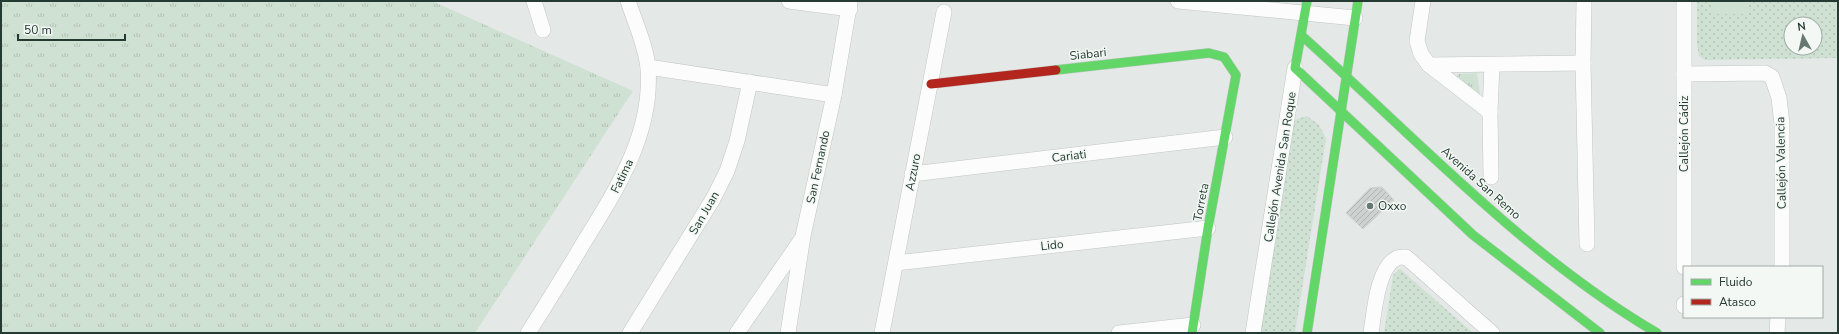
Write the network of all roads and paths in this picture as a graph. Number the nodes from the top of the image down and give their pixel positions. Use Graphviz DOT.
graph roads {
  1 [pos="534,1"];
  2 [pos="628,1"];
  3 [pos="789,1"];
  4 [pos="1178,1"];
  5 [pos="1358,1"];
  6 [pos="1423,1"];
  7 [pos="1584,1"];
  8 [pos="1684,1"];
  9 [pos="850,5"];
  10 [pos="1306,7"];
  11 [pos="944,12"];
  12 [pos="1355,18"];
  13 [pos="543,30"];
  14 [pos="1301,35"];
  15 [pos="1583,63"];
  16 [pos="1429,64"];
  17 [pos="1492,65"];
  18 [pos="648,67"];
  19 [pos="1296,68"];
  20 [pos="1684,74"];
  21 [pos="1236,75"];
  22 [pos="1347,75"];
  23 [pos="750,82"];
  24 [pos="931,84"];
  25 [pos="834,94"];
  26 [pos="1342,111"];
  27 [pos="1490,112"];
  28 [pos="1225,137"];
  29 [pos="912,174"];
  30 [pos="1491,178"];
  31 [pos="1208,228"];
  32 [pos="803,236"];
  33 [pos="1587,244"];
  34 [pos="896,263"];
  35 [pos="1684,266"];
  36 [pos="1782,266"];
  37 [pos="1778,318"];
  38 [pos="1193,329"];
  39 [pos="528,333"];
  40 [pos="630,333"];
  41 [pos="737,333"];
  42 [pos="788,333"];
  43 [pos="882,333"];
  44 [pos="1119,333"];
  45 [pos="1254,333"];
  46 [pos="1307,333"];
  47 [pos="1371,333"];
  48 [pos="1492,333"];
  49 [pos="1600,333"];
  50 [pos="1657,333"];
  51 [pos="1778,333"];
  1 -- 13 [label="street"];
  2 -- 18 [label="street, Fatima"];
  3 -- 9 [label="street"];
  4 -- 10 [label="street"];
  5 -- 12 [label="street"];
  6 -- 16 [label="street"];
  7 -- 15 [label="street"];
  8 -- 20 [label="street, Callejón Cádiz"];
  9 -- 25 [label="street, San Fernando"];
  10 -- 12 [label="street"];
  10 -- 14 [label="street, Callejón Avenida San Roque"];
  11 -- 24 [label="street, Azzuro"];
  12 -- 22 [label="street"];
  14 -- 19 [label="street, Callejón Avenida San Roque"];
  14 -- 22 [label="street, Avenida San Remo"];
  15 -- 17 [label="street"];
  15 -- 33 [label="street"];
  16 -- 17 [label="street"];
  16 -- 27 [label="street"];
  17 -- 27 [label="street"];
  18 -- 23 [label="street"];
  18 -- 39 [label="street, Fatima"];
  19 -- 26 [label="street"];
  19 -- 45 [label="street, Callejón Avenida San Roque"];
  20 -- 35 [label="street, Callejón Cádiz"];
  20 -- 36 [label="street, Callejón Valencia"];
  21 -- 24 [label="street, Siabari"];
  21 -- 28 [label="street, Torreta"];
  22 -- 26 [label="street"];
  22 -- 50 [label="street, Avenida San Remo"];
  23 -- 25 [label="street"];
  23 -- 40 [label="street, San Juan"];
  24 -- 29 [label="street, Azzuro"];
  25 -- 32 [label="street, San Fernando"];
  26 -- 46 [label="street"];
  26 -- 49 [label="street"];
  27 -- 30 [label="street"];
  28 -- 29 [label="street, Cariati"];
  28 -- 31 [label="street, Torreta"];
  29 -- 34 [label="street, Azzuro"];
  31 -- 34 [label="street, Lido"];
  31 -- 38 [label="street, Torreta"];
  32 -- 41 [label="street"];
  32 -- 42 [label="street, San Fernando"];
  34 -- 43 [label="street, Azzuro"];
  37 -- 51 [label="street"];
  38 -- 44 [label="street"];
  47 -- 48 [label="street"];
}
